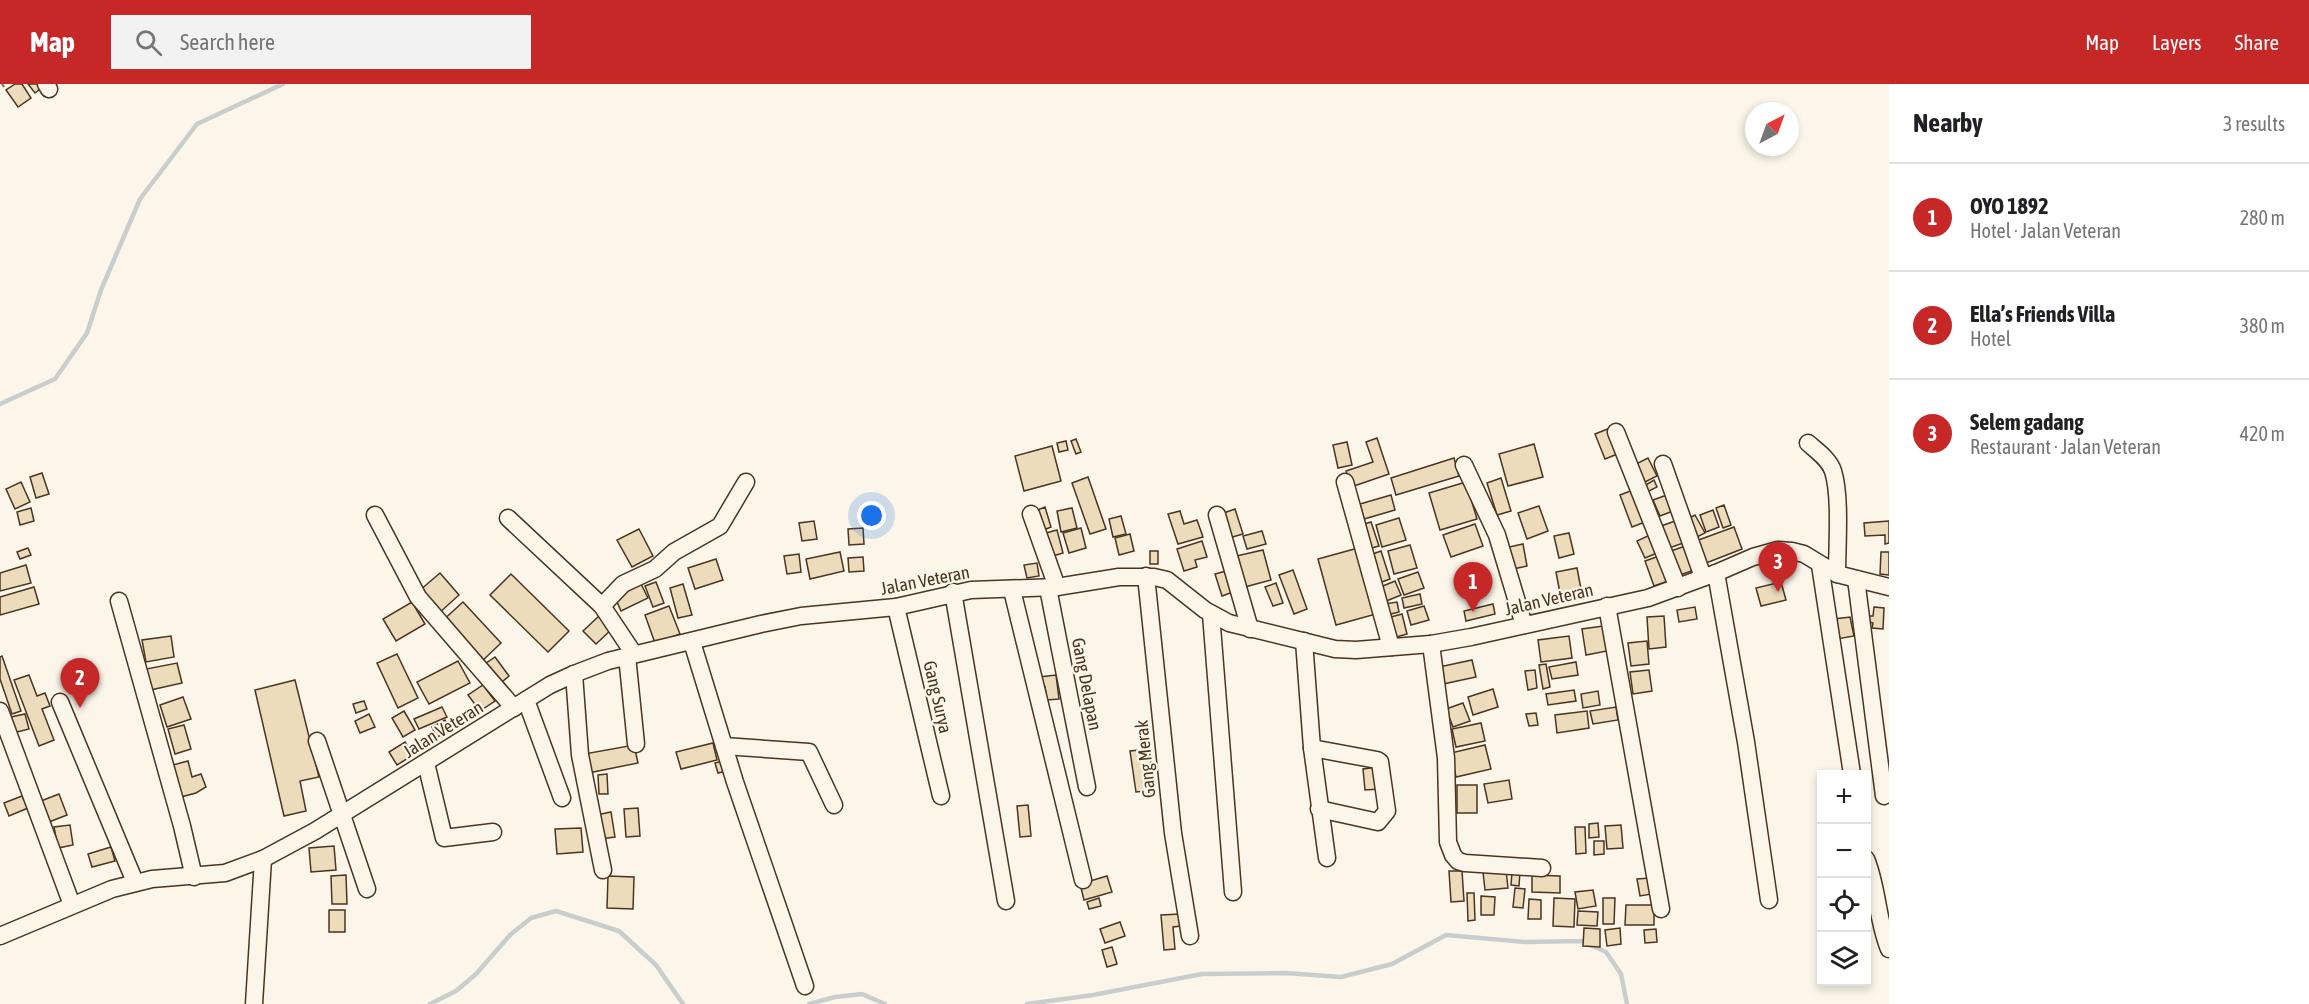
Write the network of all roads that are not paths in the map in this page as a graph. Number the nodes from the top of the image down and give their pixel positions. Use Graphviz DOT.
graph roads {
  1 [pos="1616,432"];
  2 [pos="1808,443"];
  3 [pos="1663,464"];
  4 [pos="1464,465"];
  5 [pos="746,482"];
  6 [pos="1345,482"];
  7 [pos="1032,514"];
  8 [pos="375,515"];
  9 [pos="1217,515"];
  10 [pos="508,518"];
  11 [pos="1820,565"];
  12 [pos="1837,574"];
  13 [pos="1710,575"];
  14 [pos="1146,576"];
  15 [pos="1856,579"];
  16 [pos="1889,587"];
  17 [pos="1052,588"];
  18 [pos="1678,588"];
  19 [pos="1012,590"];
  20 [pos="953,592"];
  21 [pos="119,601"];
  22 [pos="602,606"];
  23 [pos="1607,606"];
  24 [pos="896,607"];
  25 [pos="1211,614"];
  26 [pos="1524,625"];
  27 [pos="1250,629"];
  28 [pos="1304,641"];
  29 [pos="692,642"];
  30 [pos="1431,644"];
  31 [pos="1391,647"];
  32 [pos="631,655"];
  33 [pos="573,674"];
  34 [pos="60,702"];
  35 [pos="520,704"];
  36 [pos="0,711"];
  37 [pos="317,741"];
  38 [pos="636,744"];
  39 [pos="724,746"];
  40 [pos="1312,748"];
  41 [pos="426,763"];
  42 [pos="1851,770"];
  43 [pos="1088,787"];
  44 [pos="941,796"];
  45 [pos="1884,796"];
  46 [pos="562,798"];
  47 [pos="834,805"];
  48 [pos="1319,809"];
  49 [pos="341,815"];
  50 [pos="493,832"];
  51 [pos="1327,858"];
  52 [pos="263,859"];
  53 [pos="1542,868"];
  54 [pos="603,870"];
  55 [pos="1871,870"];
  56 [pos="194,877"];
  57 [pos="1083,880"];
  58 [pos="135,882"];
  59 [pos="367,889"];
  60 [pos="1233,892"];
  61 [pos="1769,900"];
  62 [pos="1006,901"];
  63 [pos="72,905"];
  64 [pos="1661,909"];
  65 [pos="0,936"];
  66 [pos="1190,936"];
  67 [pos="1889,949"];
  68 [pos="804,986"];
  69 [pos="254,1004"];
  1 -- 18 [label="street"];
  2 -- 12 [label="street"];
  3 -- 13 [label="street"];
  4 -- 26 [label="street"];
  5 -- 22 [label="street"];
  6 -- 31 [label="street"];
  7 -- 17 [label="street, Gang Delapan"];
  8 -- 35 [label="street"];
  9 -- 27 [label="street"];
  10 -- 22 [label="street"];
  11 -- 12 [label="street, Jalan Veteran"];
  11 -- 13 [label="street, Jalan Veteran"];
  11 -- 42 [label="street"];
  12 -- 15 [label="street, Jalan Veteran"];
  13 -- 18 [label="street, Jalan Veteran"];
  13 -- 61 [label="street"];
  14 -- 17 [label="street, Jalan Veteran"];
  14 -- 25 [label="street, Jalan Veteran"];
  14 -- 66 [label="street, Gang Merak"];
  15 -- 16 [label="street, Jalan Veteran"];
  15 -- 45 [label="street"];
  17 -- 19 [label="street, Jalan Veteran"];
  17 -- 43 [label="street, Gang Delapan"];
  18 -- 23 [label="street, Jalan Veteran"];
  19 -- 20 [label="street, Jalan Veteran"];
  19 -- 57 [label="street"];
  20 -- 24 [label="street, Jalan Veteran"];
  20 -- 62 [label="street"];
  21 -- 56 [label="street"];
  22 -- 32 [label="street"];
  23 -- 26 [label="street, Jalan Veteran"];
  23 -- 64 [label="street"];
  24 -- 29 [label="street, Jalan Veteran"];
  24 -- 44 [label="street, Gang Surya"];
  25 -- 27 [label="street, Jalan Veteran"];
  25 -- 60 [label="street"];
  26 -- 30 [label="street, Jalan Veteran"];
  27 -- 28 [label="street, Jalan Veteran"];
  28 -- 31 [label="street, Jalan Veteran"];
  28 -- 40 [label="street"];
  29 -- 32 [label="street, Jalan Veteran"];
  29 -- 39 [label="street"];
  30 -- 31 [label="street, Jalan Veteran"];
  30 -- 53 [label="street"];
  32 -- 33 [label="street, Jalan Veteran"];
  32 -- 38 [label="street"];
  33 -- 35 [label="street, Jalan Veteran"];
  33 -- 54 [label="street"];
  34 -- 58 [label="street"];
  35 -- 41 [label="street, Jalan Veteran"];
  35 -- 46 [label="street"];
  36 -- 63 [label="street"];
  37 -- 49 [label="street"];
  39 -- 47 [label="street"];
  39 -- 68 [label="street"];
  40 -- 48 [label="street"];
  40 -- 48 [label="street"];
  41 -- 49 [label="street, Jalan Veteran"];
  41 -- 50 [label="street"];
  48 -- 51 [label="street"];
  49 -- 52 [label="street, Jalan Veteran"];
  49 -- 59 [label="street"];
  52 -- 56 [label="street, Jalan Veteran"];
  52 -- 69 [label="street"];
  55 -- 67 [label="street"];
  56 -- 58 [label="street, Jalan Veteran"];
  58 -- 63 [label="street, Jalan Veteran"];
  63 -- 65 [label="street, Jalan Veteran"];
}
